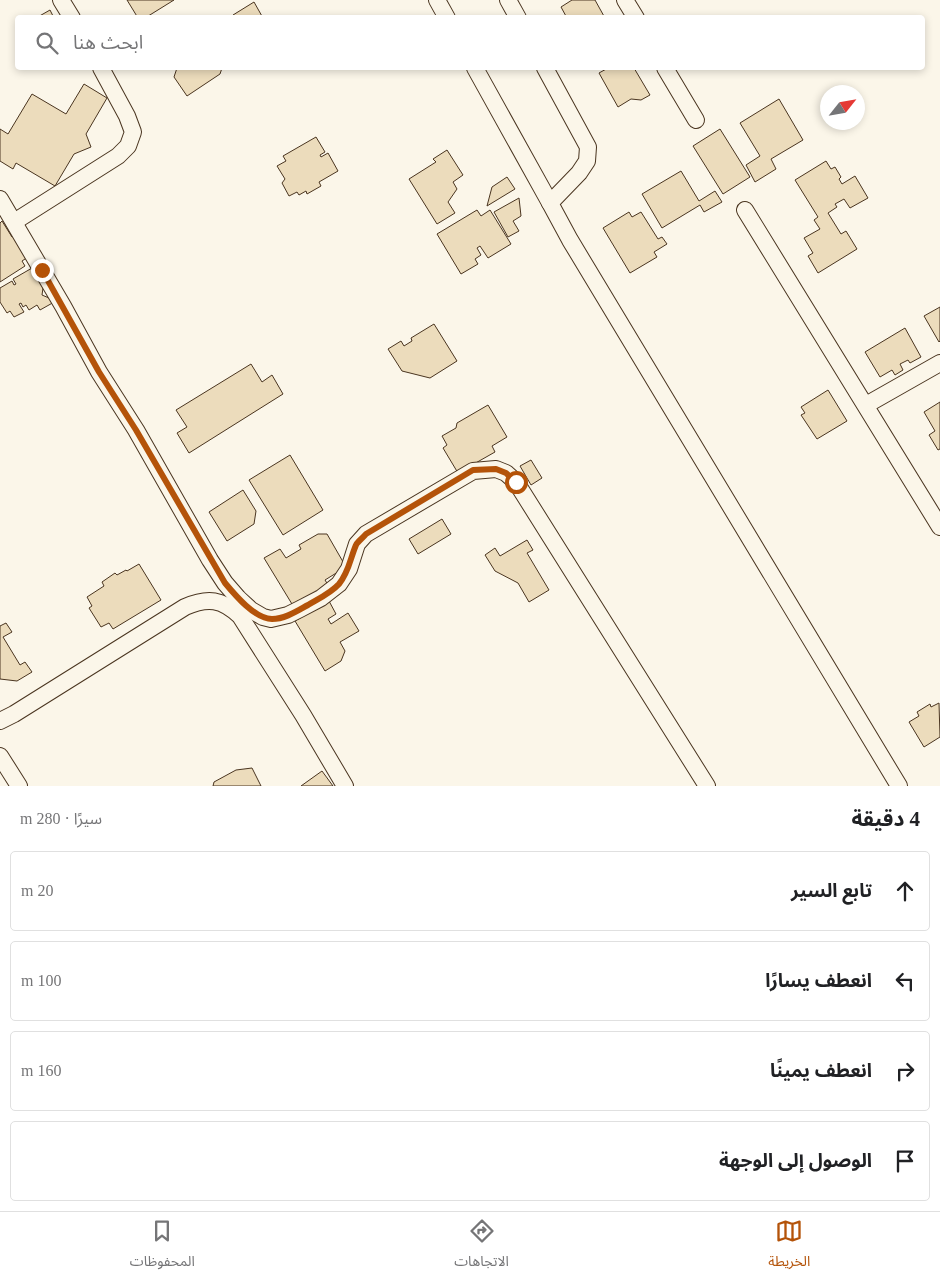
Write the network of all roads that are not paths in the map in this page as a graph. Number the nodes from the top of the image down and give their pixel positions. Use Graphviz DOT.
graph roads {
  1 [pos="61,0"];
  2 [pos="508,0"];
  3 [pos="625,0"];
  4 [pos="70,15"];
  5 [pos="516,15"];
  6 [pos="634,15"];
  7 [pos="102,70"];
  8 [pos="476,70"];
  9 [pos="546,70"];
  10 [pos="666,70"];
  11 [pos="696,120"];
  12 [pos="0,199"];
  13 [pos="550,203"];
  14 [pos="745,210"];
  15 [pos="14,222"];
  16 [pos="940,363"];
  17 [pos="866,405"];
  18 [pos="940,527"];
  19 [pos="0,721"];
  20 [pos="0,756"];
  21 [pos="19,786"];
  22 [pos="345,786"];
  23 [pos="707,786"];
  24 [pos="899,786"];
  1 -- 4 [label="street"];
  2 -- 5 [label="street"];
  3 -- 6 [label="street"];
  7 -- 15 [label="street"];
  8 -- 13 [label="street"];
  9 -- 13 [label="street"];
  10 -- 11 [label="street"];
  12 -- 15 [label="street"];
  13 -- 24 [label="street"];
  14 -- 17 [label="street"];
  15 -- 23 [label="street"];
  16 -- 17 [label="street"];
  17 -- 18 [label="street"];
  19 -- 22 [label="street"];
  20 -- 21 [label="street"];
}
